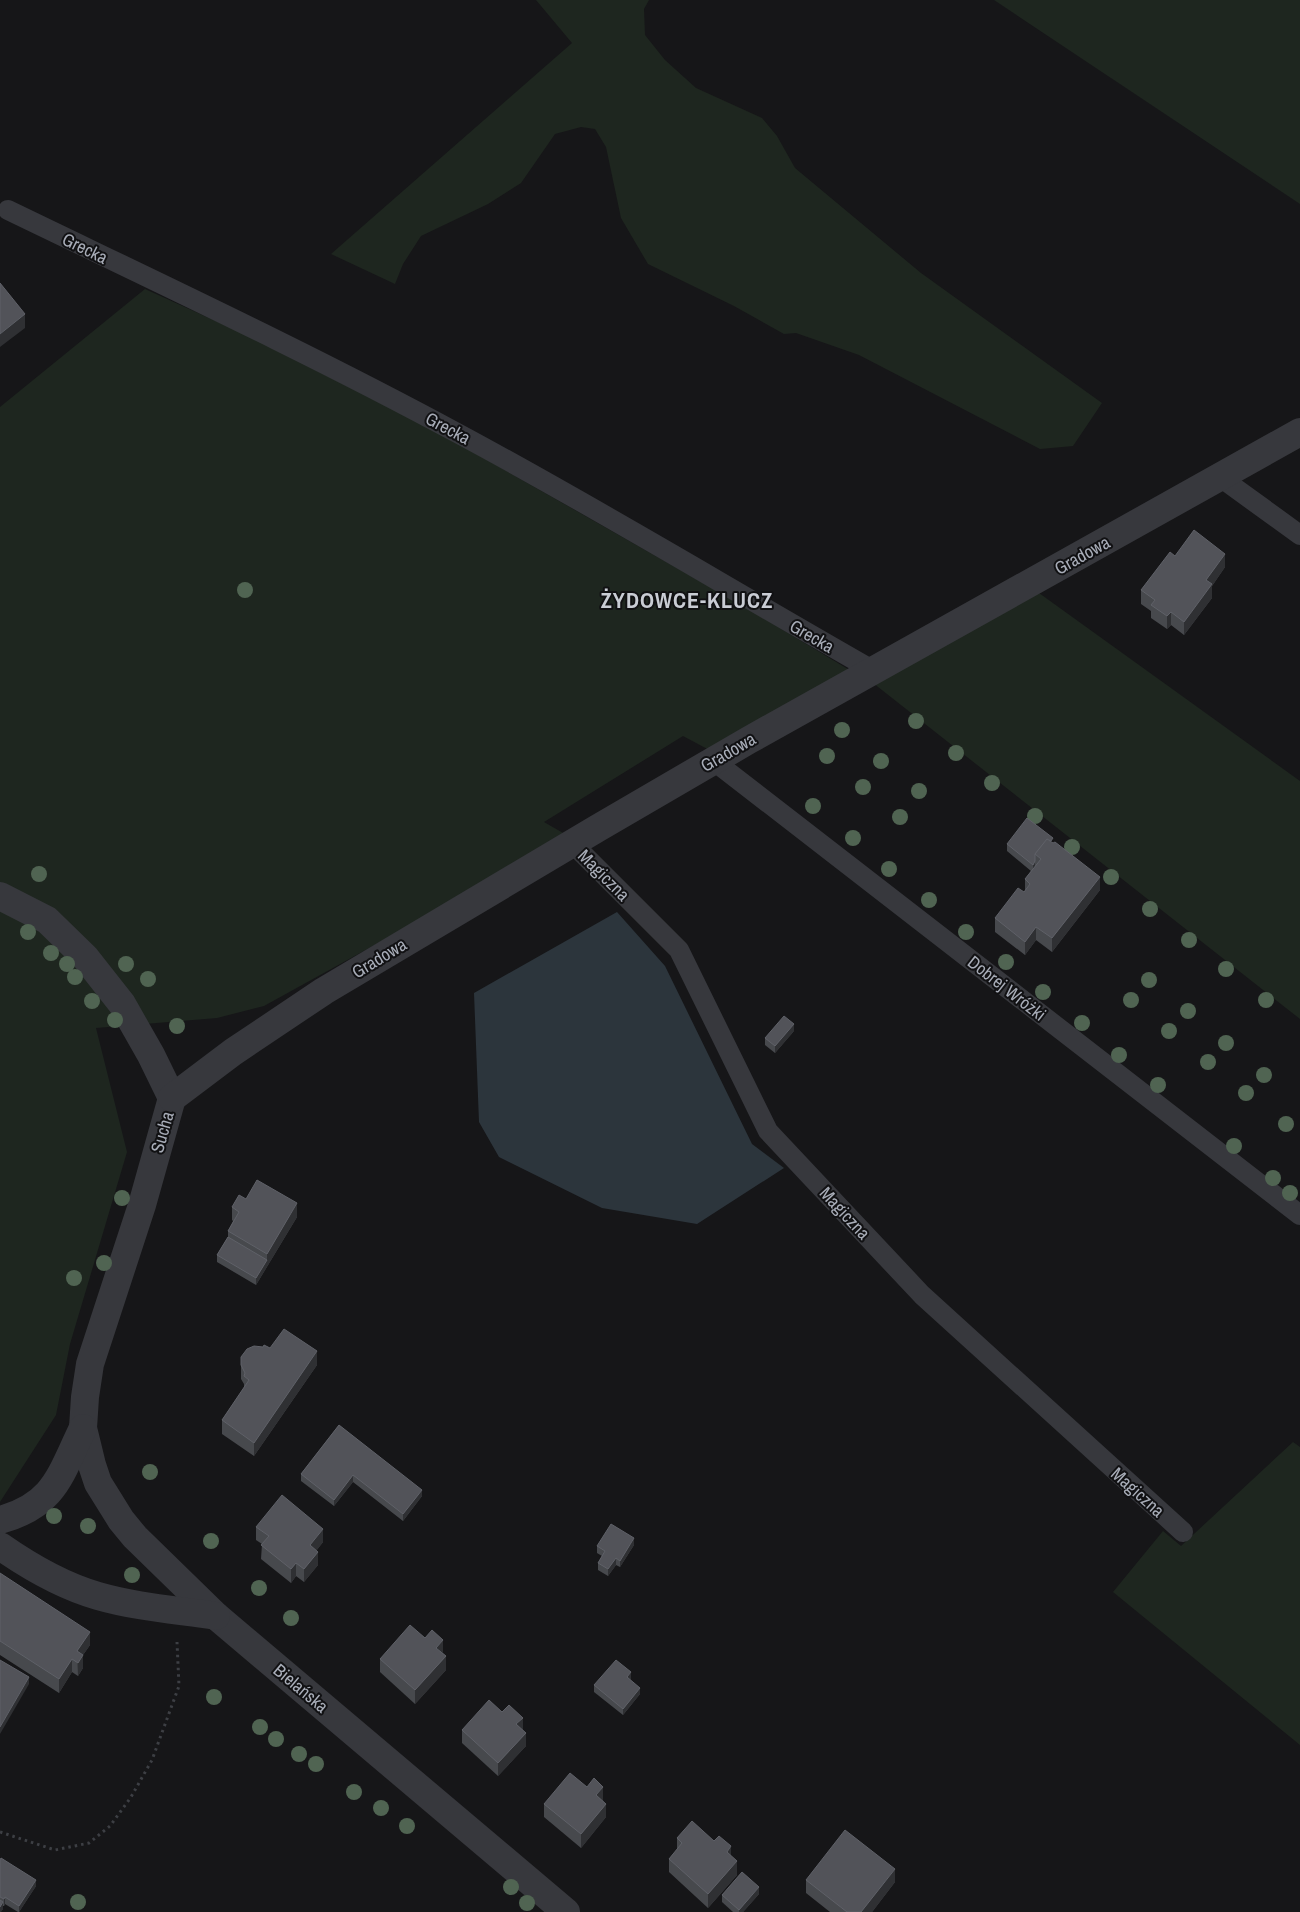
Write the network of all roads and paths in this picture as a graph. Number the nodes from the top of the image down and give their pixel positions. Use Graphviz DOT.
graph roads {
  1 [pos="8,210"];
  2 [pos="1300,432"];
  3 [pos="1220,477"];
  4 [pos="1300,535"];
  5 [pos="874,671"];
  6 [pos="714,761"];
  7 [pos="572,843"];
  8 [pos="0,896"];
  9 [pos="172,1098"];
  10 [pos="1300,1215"];
  11 [pos="83,1428"];
  12 [pos="0,1520"];
  13 [pos="1183,1532"];
  14 [pos="0,1546"];
  15 [pos="174,1609"];
  16 [pos="216,1616"];
  17 [pos="0,1832"];
  18 [pos="566,1912"];
  1 -- 5 [label="lane, Grecka"];
  2 -- 3 [label="street, Gradowa"];
  3 -- 4 [label="lane"];
  3 -- 5 [label="street, Gradowa"];
  5 -- 6 [label="street, Gradowa"];
  6 -- 7 [label="street, Gradowa"];
  6 -- 10 [label="lane, Dobrej Wróżki"];
  7 -- 9 [label="street, Gradowa"];
  7 -- 13 [label="lane, Magiczna"];
  8 -- 9 [label="street, Sucha"];
  9 -- 11 [label="street, Sucha"];
  11 -- 12 [label="street"];
  11 -- 16 [label="street, Bielańska"];
  14 -- 15 [label="street"];
  15 -- 16 [label="street"];
  15 -- 17 [label="path"];
  16 -- 18 [label="street, Bielańska"];
}
